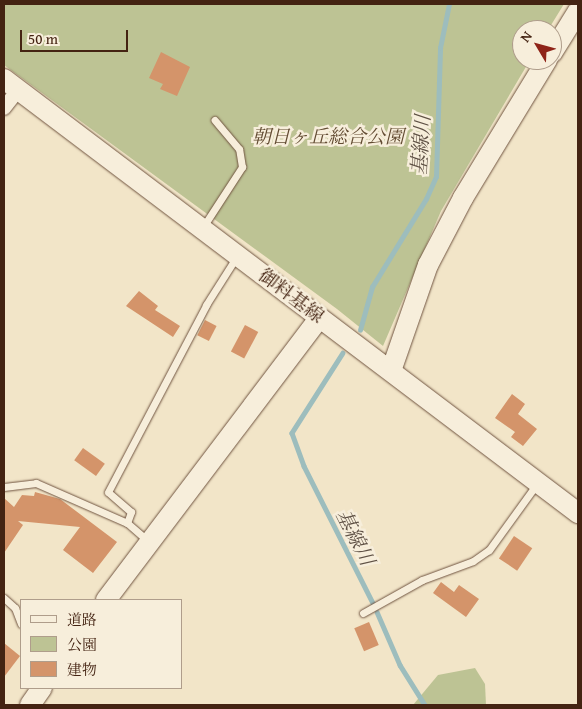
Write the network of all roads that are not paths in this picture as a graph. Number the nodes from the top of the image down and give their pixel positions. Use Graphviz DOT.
graph roads {
  1 [pos="575,4"];
  2 [pos="578,9"];
  3 [pos="562,36"];
  4 [pos="541,70"];
  5 [pos="11,85"];
  6 [pos="4,108"];
  7 [pos="216,120"];
  8 [pos="202,230"];
  9 [pos="237,256"];
  10 [pos="320,318"];
  11 [pos="391,371"];
  12 [pos="538,482"];
  13 [pos="4,486"];
  14 [pos="578,513"];
  15 [pos="127,523"];
  16 [pos="150,542"];
  17 [pos="4,598"];
  18 [pos="107,599"];
  19 [pos="363,613"];
  20 [pos="20,621"];
  21 [pos="41,689"];
  22 [pos="30,705"];
  1 -- 2 [label="street"];
  2 -- 3 [label="street"];
  4 -- 11 [label="street"];
  5 -- 6 [label="street"];
  5 -- 8 [label="street, 御料基線"];
  7 -- 8 [label="lane"];
  8 -- 9 [label="street, 御料基線"];
  9 -- 10 [label="street, 御料基線"];
  9 -- 15 [label="lane"];
  10 -- 11 [label="street, 御料基線"];
  10 -- 16 [label="street"];
  11 -- 12 [label="street, 御料基線"];
  12 -- 14 [label="street, 御料基線"];
  12 -- 19 [label="lane"];
  13 -- 15 [label="lane"];
  15 -- 16 [label="lane"];
  16 -- 18 [label="street"];
  17 -- 20 [label="lane"];
  21 -- 22 [label="street"];
}
